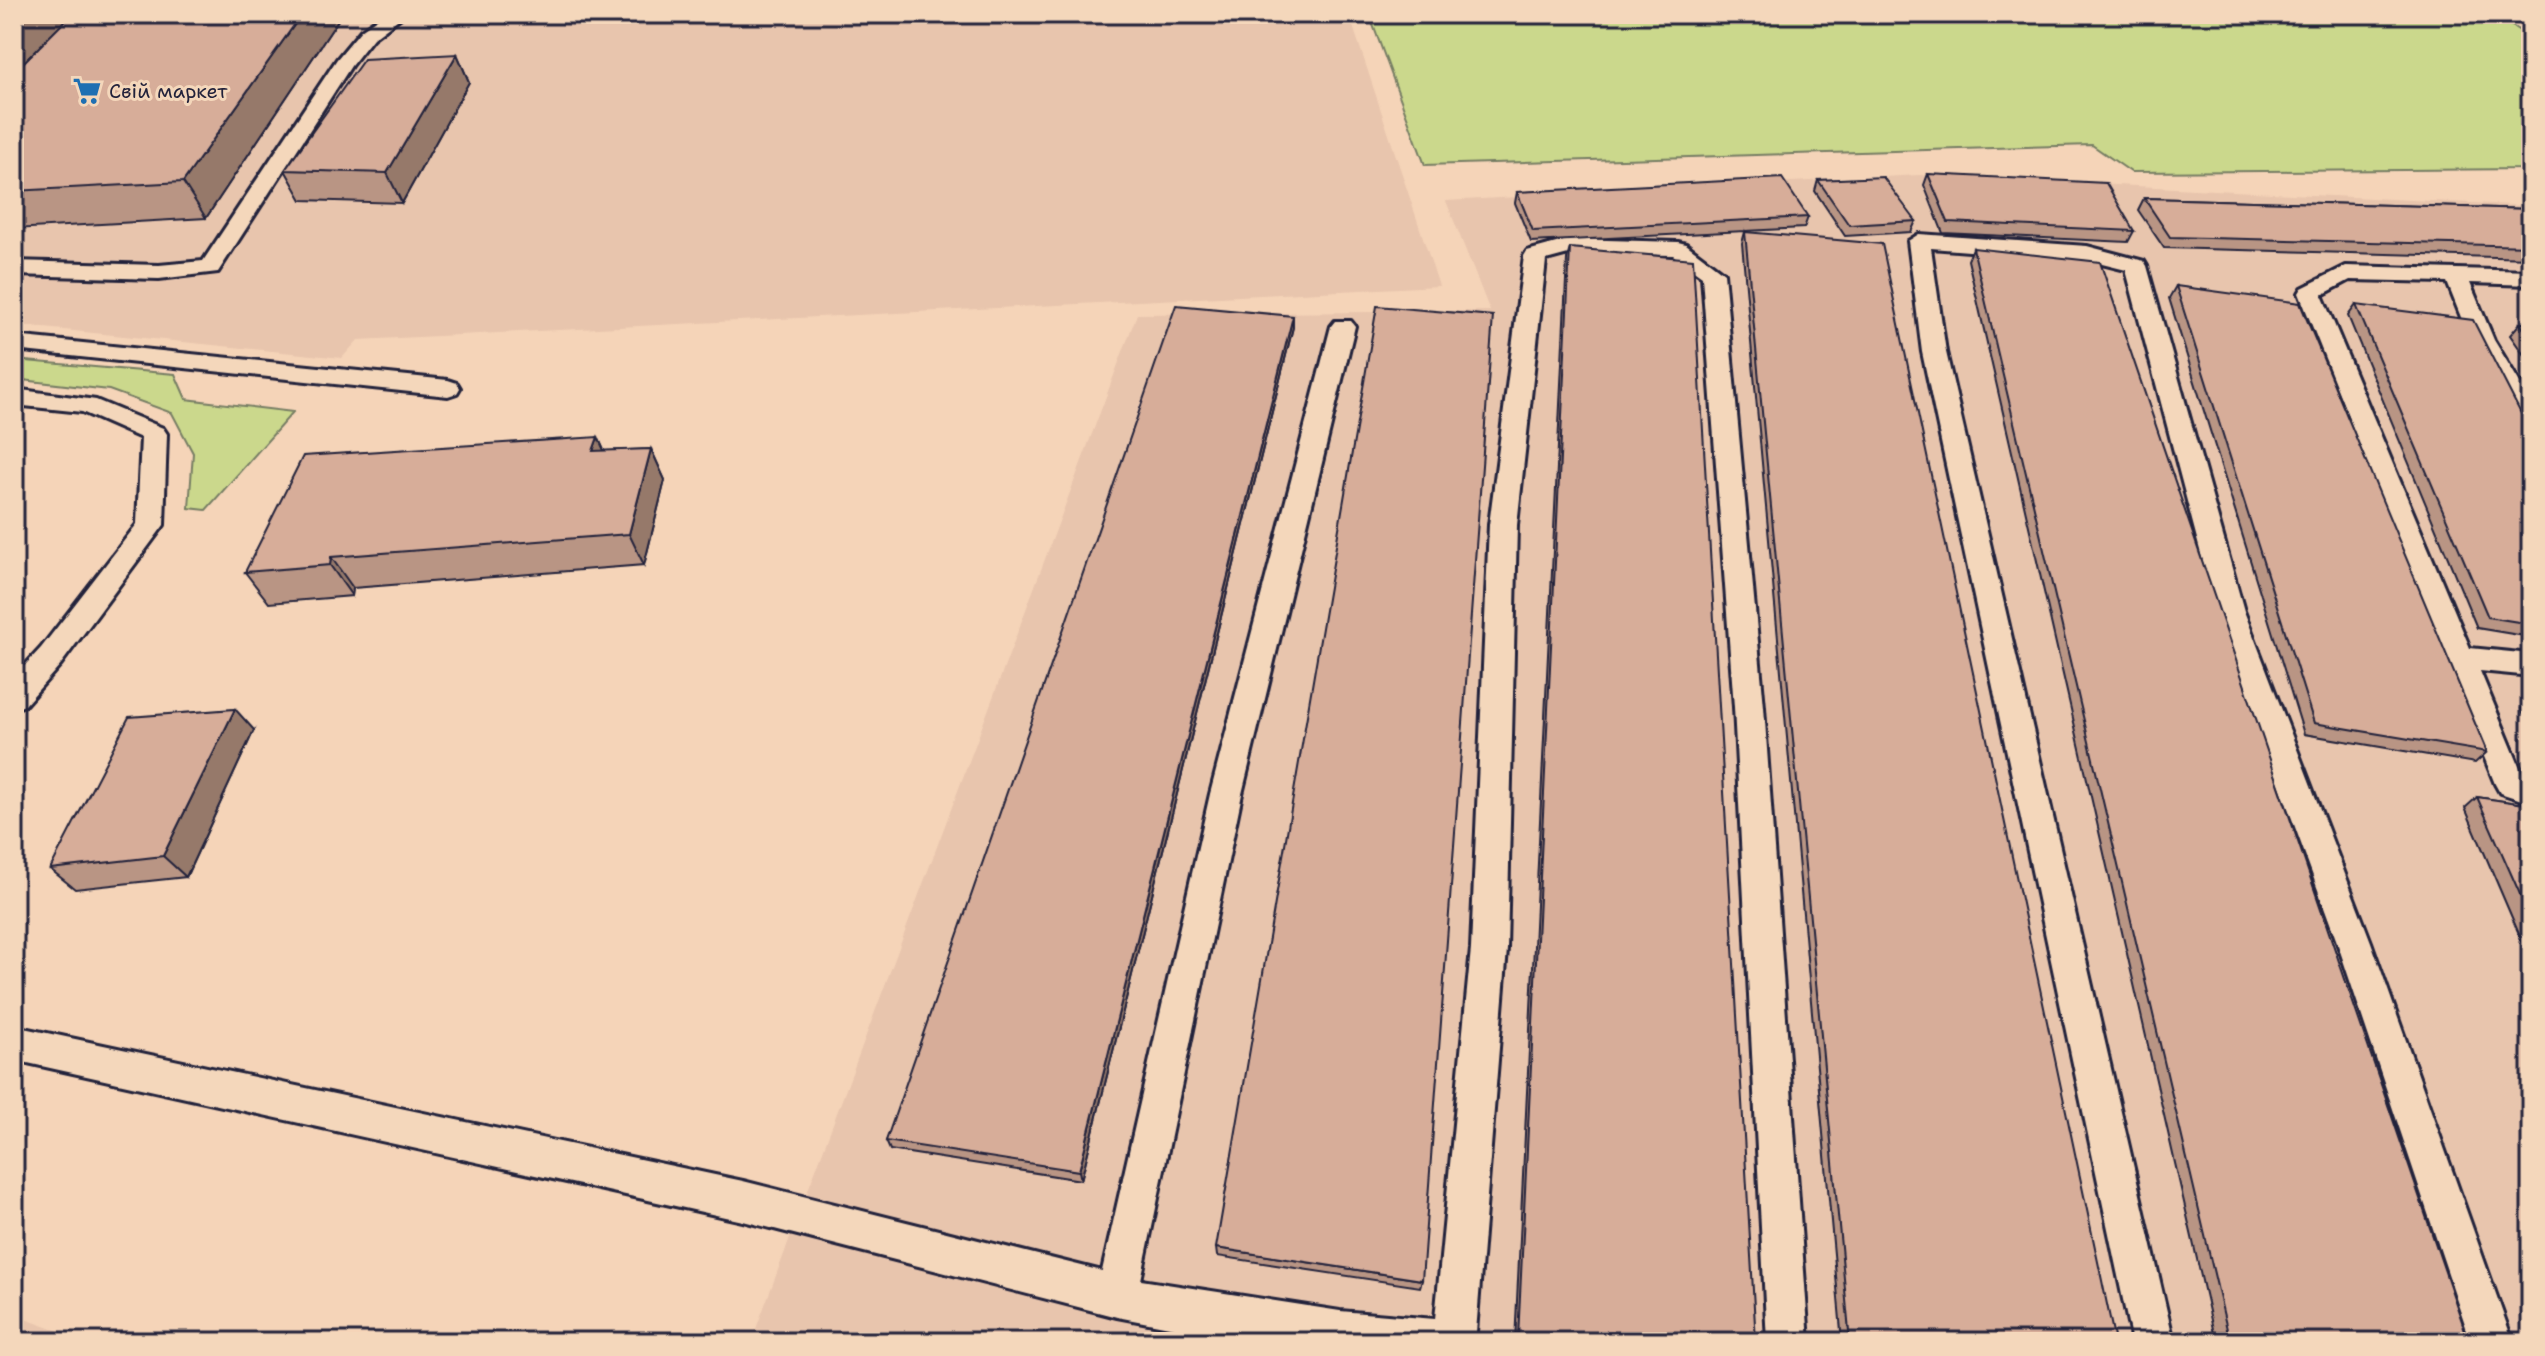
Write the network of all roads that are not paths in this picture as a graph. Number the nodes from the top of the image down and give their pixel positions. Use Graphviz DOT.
graph roads {
  1 [pos="396,14"];
  2 [pos="14,268"];
  3 [pos="2456,276"];
  4 [pos="2531,278"];
  5 [pos="1343,326"];
  6 [pos="14,343"];
  7 [pos="448,388"];
  8 [pos="14,397"];
  9 [pos="2531,422"];
  10 [pos="2459,658"];
  11 [pos="2531,665"];
  12 [pos="14,697"];
  13 [pos="2531,790"];
  14 [pos="14,1043"];
  15 [pos="1117,1296"];
  16 [pos="1457,1341"];
  17 [pos="1788,1342"];
  18 [pos="2153,1342"];
  19 [pos="2492,1342"];
  1 -- 2 [label="lane"];
  3 -- 4 [label="lane"];
  3 -- 9 [label="lane"];
  3 -- 10 [label="lane"];
  5 -- 15 [label="lane"];
  6 -- 7 [label="lane"];
  8 -- 12 [label="lane"];
  10 -- 11 [label="lane"];
  10 -- 13 [label="lane"];
  14 -- 15 [label="lane"];
  15 -- 16 [label="lane"];
  16 -- 17 [label="lane"];
  18 -- 19 [label="lane"];
}
